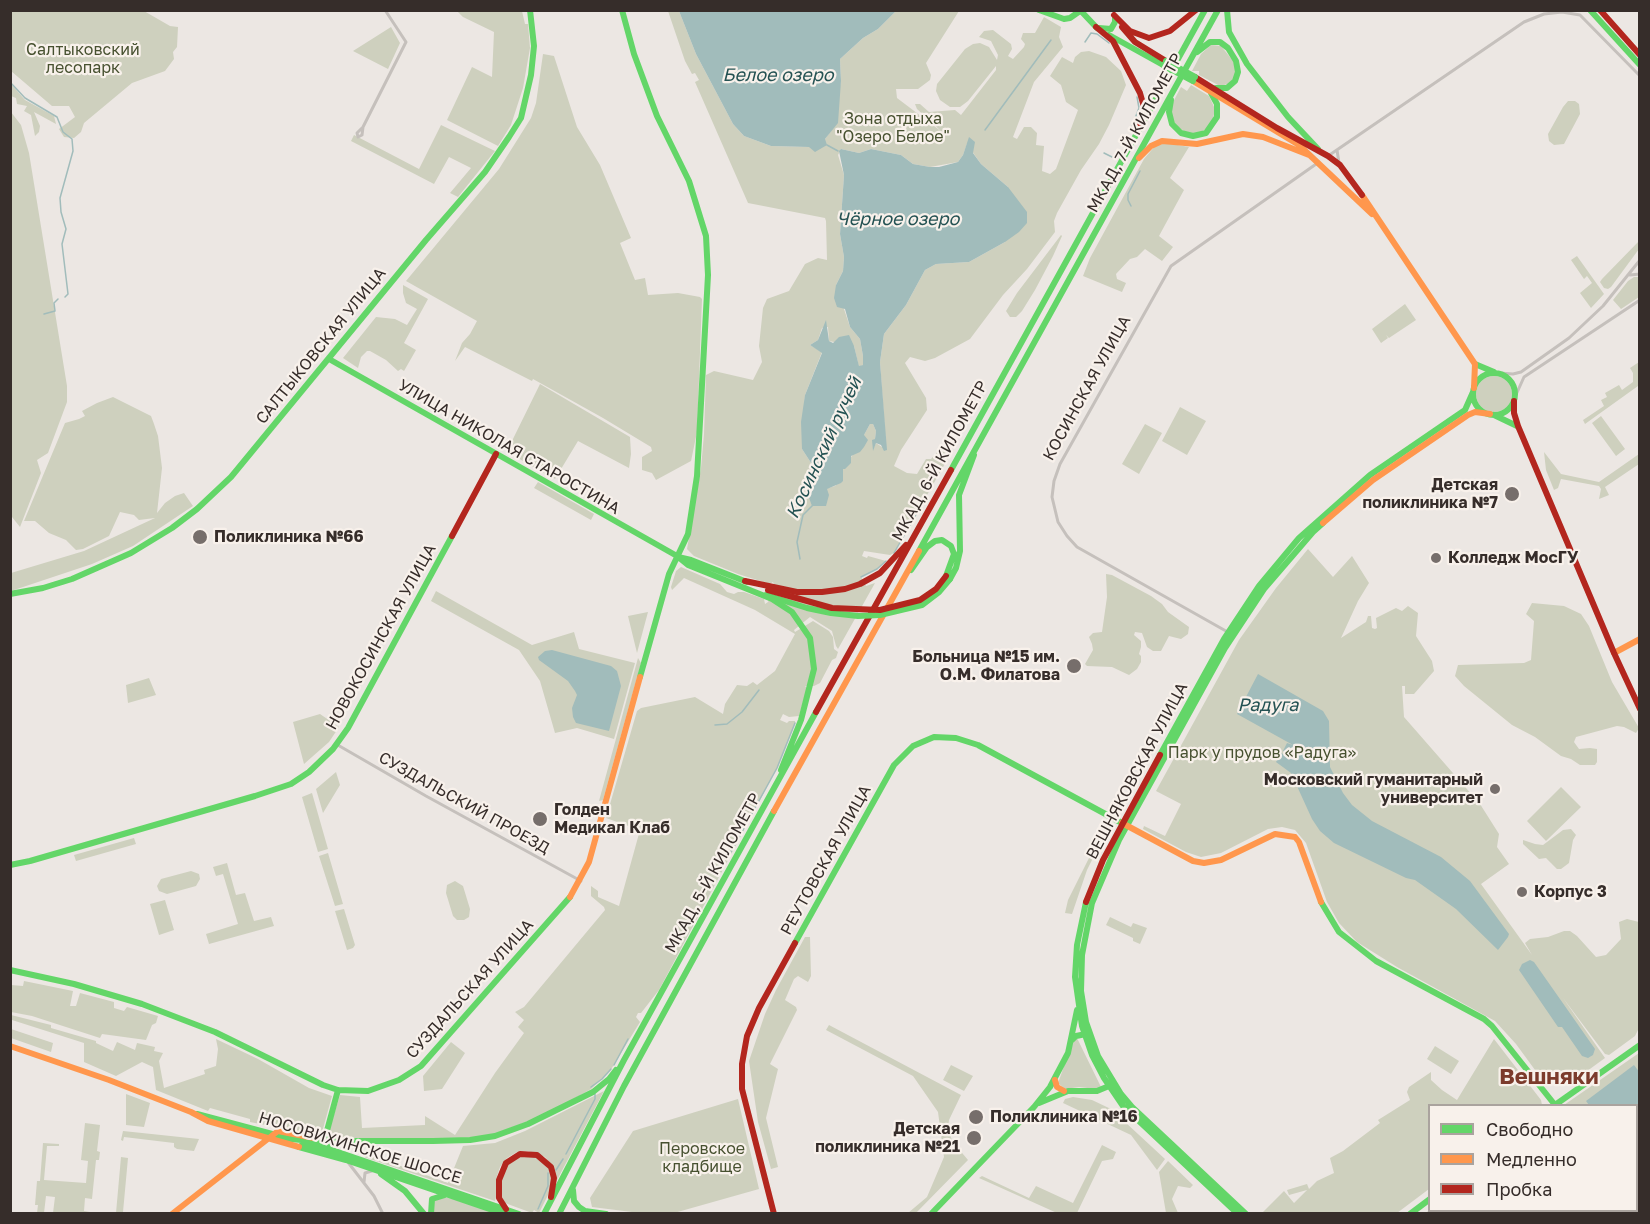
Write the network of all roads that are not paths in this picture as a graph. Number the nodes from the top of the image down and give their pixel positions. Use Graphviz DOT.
graph roads {
  1 [pos="385,10"];
  2 [pos="530,10"];
  3 [pos="622,10"];
  4 [pos="1039,10"];
  5 [pos="1196,10"];
  6 [pos="1204,10"];
  7 [pos="1218,10"];
  8 [pos="1227,10"];
  9 [pos="1600,10"];
  10 [pos="1080,11"];
  11 [pos="1591,12"];
  12 [pos="1113,13"];
  13 [pos="1580,13"];
  14 [pos="1096,27"];
  15 [pos="1640,55"];
  16 [pos="1191,59"];
  17 [pos="1164,63"];
  18 [pos="1640,65"];
  19 [pos="1640,76"];
  20 [pos="1208,87"];
  21 [pos="1173,92"];
  22 [pos="363,127"];
  23 [pos="1134,138"];
  24 [pos="1337,150"];
  25 [pos="1321,152"];
  26 [pos="1328,156"];
  27 [pos="1316,160"];
  28 [pos="1134,163"];
  29 [pos="1340,165"];
  30 [pos="1359,197"];
  31 [pos="1640,260"];
  32 [pos="1065,263"];
  33 [pos="1076,269"];
  34 [pos="1640,274"];
  35 [pos="1626,278"];
  36 [pos="1640,300"];
  37 [pos="329,359"];
  38 [pos="1475,364"];
  39 [pos="1497,373"];
  40 [pos="1474,390"];
  41 [pos="1515,399"];
  42 [pos="1491,414"];
  43 [pos="1518,426"];
  44 [pos="979,444"];
  45 [pos="496,454"];
  46 [pos="1384,469"];
  47 [pos="920,525"];
  48 [pos="677,556"];
  49 [pos="948,578"];
  50 [pos="898,591"];
  51 [pos="767,592"];
  52 [pos="11,594"];
  53 [pos="1230,634"];
  54 [pos="1640,639"];
  55 [pos="1614,653"];
  56 [pos="839,672"];
  57 [pos="849,677"];
  58 [pos="1640,709"];
  59 [pos="336,744"];
  60 [pos="767,803"];
  61 [pos="1124,825"];
  62 [pos="1116,840"];
  63 [pos="10,865"];
  64 [pos="581,881"];
  65 [pos="10,970"];
  66 [pos="1078,1006"];
  67 [pos="1087,1034"];
  68 [pos="1071,1041"];
  69 [pos="1640,1045"];
  70 [pos="10,1046"];
  71 [pos="624,1060"];
  72 [pos="1056,1077"];
  73 [pos="1111,1084"];
  74 [pos="338,1090"];
  75 [pos="1068,1091"];
  76 [pos="1553,1104"];
  77 [pos="1555,1104"];
  78 [pos="1034,1107"];
  79 [pos="191,1112"];
  80 [pos="1154,1132"];
  81 [pos="257,1134"];
  82 [pos="273,1136"];
  83 [pos="291,1139"];
  84 [pos="325,1141"];
  85 [pos="260,1146"];
  86 [pos="332,1150"];
  87 [pos="347,1157"];
  88 [pos="376,1170"];
  89 [pos="574,1183"];
  90 [pos="365,1184"];
  91 [pos="451,1196"];
  92 [pos="1428,1200"];
  93 [pos="548,1204"];
  94 [pos="506,1211"];
  95 [pos="172,1214"];
  96 [pos="383,1214"];
  97 [pos="424,1214"];
  98 [pos="431,1214"];
  99 [pos="519,1214"];
  100 [pos="544,1214"];
  101 [pos="559,1214"];
  102 [pos="606,1214"];
  103 [pos="774,1214"];
  104 [pos="931,1214"];
  105 [pos="1238,1214"];
  106 [pos="1246,1214"];
  107 [pos="1410,1214"];
  1 -- 22 [label="street"];
  2 -- 37 [label="main road, САЛТЫКОВСКАЯ УЛИЦА"];
  3 -- 48 [label="main road, СУЗДАЛЬСКАЯ УЛИЦА"];
  4 -- 10 [label="main road"];
  5 -- 12 [label="main road"];
  6 -- 23 [label="main road, МКАД, 7-Й КИЛОМЕТР"];
  7 -- 16 [label="main road, МКАД, 7-Й КИЛОМЕТР"];
  8 -- 25 [label="main road"];
  9 -- 15 [label="main road"];
  10 -- 14 [label="main road"];
  11 -- 18 [label="main road"];
  12 -- 14 [label="main road"];
  12 -- 17 [label="main road"];
  13 -- 19 [label="street, КОСИНСКАЯ УЛИЦА"];
  13 -- 24 [label="street, КОСИНСКАЯ УЛИЦА"];
  14 -- 17 [label="main road"];
  14 -- 23 [label="main road"];
  16 -- 20 [label="main road"];
  16 -- 21 [label="main road, МКАД, 7-Й КИЛОМЕТР"];
  17 -- 20 [label="main road, bridge"];
  20 -- 21 [label="main road"];
  20 -- 25 [label="main road"];
  20 -- 27 [label="main road"];
  21 -- 28 [label="main road, МКАД, 7-Й КИЛОМЕТР"];
  23 -- 32 [label="main road, МКАД, 7-Й КИЛОМЕТР"];
  24 -- 26 [label="street, КОСИНСКАЯ УЛИЦА"];
  24 -- 29 [label="street"];
  25 -- 26 [label="main road"];
  26 -- 27 [label="main road, КОСИНСКАЯ УЛИЦА"];
  26 -- 29 [label="main road"];
  27 -- 28 [label="main road"];
  27 -- 30 [label="main road"];
  27 -- 53 [label="street, КОСИНСКАЯ УЛИЦА"];
  28 -- 33 [label="main road, МКАД, 7-Й КИЛОМЕТР"];
  29 -- 30 [label="main road"];
  30 -- 38 [label="main road"];
  31 -- 35 [label="street"];
  32 -- 47 [label="main road, МКАД, 6-Й КИЛОМЕТР"];
  33 -- 44 [label="main road, МКАД, 6-Й КИЛОМЕТР"];
  34 -- 35 [label="street"];
  35 -- 39 [label="street"];
  36 -- 41 [label="street"];
  37 -- 45 [label="main road, УЛИЦА НИКОЛАЯ СТАРОСТИНА"];
  37 -- 52 [label="main road, САЛТЫКОВСКАЯ УЛИЦА"];
  38 -- 39 [label="main road"];
  38 -- 40 [label="main road"];
  39 -- 40 [label="main road"];
  39 -- 41 [label="main road"];
  40 -- 42 [label="main road"];
  40 -- 46 [label="main road, ВЕШНЯКОВСКАЯ УЛИЦА"];
  41 -- 42 [label="main road"];
  41 -- 43 [label="main road"];
  42 -- 43 [label="main road"];
  42 -- 46 [label="main road, ВЕШНЯКОВСКАЯ УЛИЦА"];
  43 -- 55 [label="main road"];
  44 -- 49 [label="main road"];
  44 -- 50 [label="main road, МКАД, 6-Й КИЛОМЕТР"];
  45 -- 48 [label="main road, УЛИЦА НИКОЛАЯ СТАРОСТИНА"];
  45 -- 59 [label="main road, НОВОКОСИНСКАЯ УЛИЦА"];
  46 -- 53 [label="main road, ВЕШНЯКОВСКАЯ УЛИЦА"];
  47 -- 51 [label="main road, bridge"];
  47 -- 56 [label="main road, МКАД, 6-Й КИЛОМЕТР"];
  48 -- 51 [label="main road"];
  48 -- 51 [label="main road"];
  48 -- 64 [label="main road, СУЗДАЛЬСКАЯ УЛИЦА"];
  49 -- 50 [label="main road"];
  49 -- 51 [label="main road, bridge"];
  50 -- 57 [label="main road, МКАД, 6-Й КИЛОМЕТР"];
  51 -- 60 [label="main road, bridge"];
  53 -- 61 [label="main road, ВЕШНЯКОВСКАЯ УЛИЦА"];
  54 -- 55 [label="main road"];
  55 -- 58 [label="main road"];
  56 -- 60 [label="main road, МКАД, 5-Й КИЛОМЕТР"];
  57 -- 89 [label="main road, МКАД, 5-Й КИЛОМЕТР"];
  59 -- 63 [label="main road, НОВОКОСИНСКАЯ УЛИЦА"];
  59 -- 64 [label="street, СУЗДАЛЬСКИЙ ПРОЕЗД"];
  60 -- 71 [label="main road, МКАД, 5-Й КИЛОМЕТР"];
  61 -- 62 [label="main road, ВЕШНЯКОВСКАЯ УЛИЦА"];
  61 -- 76 [label="main road, РЕУТОВСКАЯ УЛИЦА"];
  61 -- 103 [label="main road, РЕУТОВСКАЯ УЛИЦА"];
  62 -- 66 [label="main road, ВЕШНЯКОВСКАЯ УЛИЦА"];
  62 -- 67 [label="main road, ВЕШНЯКОВСКАЯ УЛИЦА"];
  64 -- 74 [label="main road, СУЗДАЛЬСКАЯ УЛИЦА"];
  65 -- 74 [label="main road, СУЗДАЛЬСКАЯ УЛИЦА"];
  66 -- 67 [label="main road, ВЕШНЯКОВСКАЯ УЛИЦА"];
  66 -- 68 [label="main road"];
  67 -- 68 [label="main road"];
  67 -- 73 [label="main road, ВЕШНЯКОВСКАЯ УЛИЦА"];
  68 -- 72 [label="main road"];
  69 -- 77 [label="main road"];
  70 -- 79 [label="main road, НОСОВИХИНСКОЕ ШОССЕ"];
  71 -- 84 [label="main road"];
  71 -- 93 [label="main road, МКАД, 5-Й КИЛОМЕТР"];
  72 -- 75 [label="main road"];
  72 -- 78 [label="main road"];
  73 -- 75 [label="main road"];
  73 -- 80 [label="main road, ВЕШНЯКОВСКАЯ УЛИЦА"];
  74 -- 84 [label="main road"];
  75 -- 78 [label="main road"];
  78 -- 104 [label="main road"];
  79 -- 81 [label="main road, НОСОВИХИНСКОЕ ШОССЕ"];
  79 -- 82 [label="main road, НОСОВИХИНСКОЕ ШОССЕ"];
  80 -- 105 [label="main road, ВЕШНЯКОВСКАЯ УЛИЦА"];
  80 -- 106 [label="main road, ВЕШНЯКОВСКАЯ УЛИЦА"];
  81 -- 82 [label="main road, НОСОВИХИНСКОЕ ШОССЕ"];
  81 -- 85 [label="main road"];
  82 -- 83 [label="main road, НОСОВИХИНСКОЕ ШОССЕ"];
  82 -- 84 [label="main road"];
  82 -- 85 [label="main road"];
  82 -- 87 [label="main road, НОСОВИХИНСКОЕ ШОССЕ"];
  83 -- 84 [label="main road"];
  83 -- 86 [label="main road, НОСОВИХИНСКОЕ ШОССЕ"];
  84 -- 86 [label="main road"];
  85 -- 95 [label="main road"];
  86 -- 87 [label="main road, НОСОВИХИНСКОЕ ШОССЕ"];
  87 -- 88 [label="main road, НОСОВИХИНСКОЕ ШОССЕ"];
  87 -- 90 [label="street"];
  87 -- 94 [label="main road, НОСОВИХИНСКОЕ ШОССЕ"];
  88 -- 90 [label="street"];
  88 -- 91 [label="main road, НОСОВИХИНСКОЕ ШОССЕ"];
  88 -- 97 [label="main road"];
  89 -- 101 [label="main road, МКАД, 5-Й КИЛОМЕТР"];
  89 -- 102 [label="main road"];
  90 -- 96 [label="street"];
  91 -- 94 [label="main road, НОСОВИХИНСКОЕ ШОССЕ"];
  91 -- 98 [label="main road"];
  92 -- 107 [label="main road"];
  93 -- 94 [label="main road"];
  93 -- 100 [label="main road"];
  94 -- 99 [label="main road, НОСОВИХИНСКОЕ ШОССЕ"];
}
